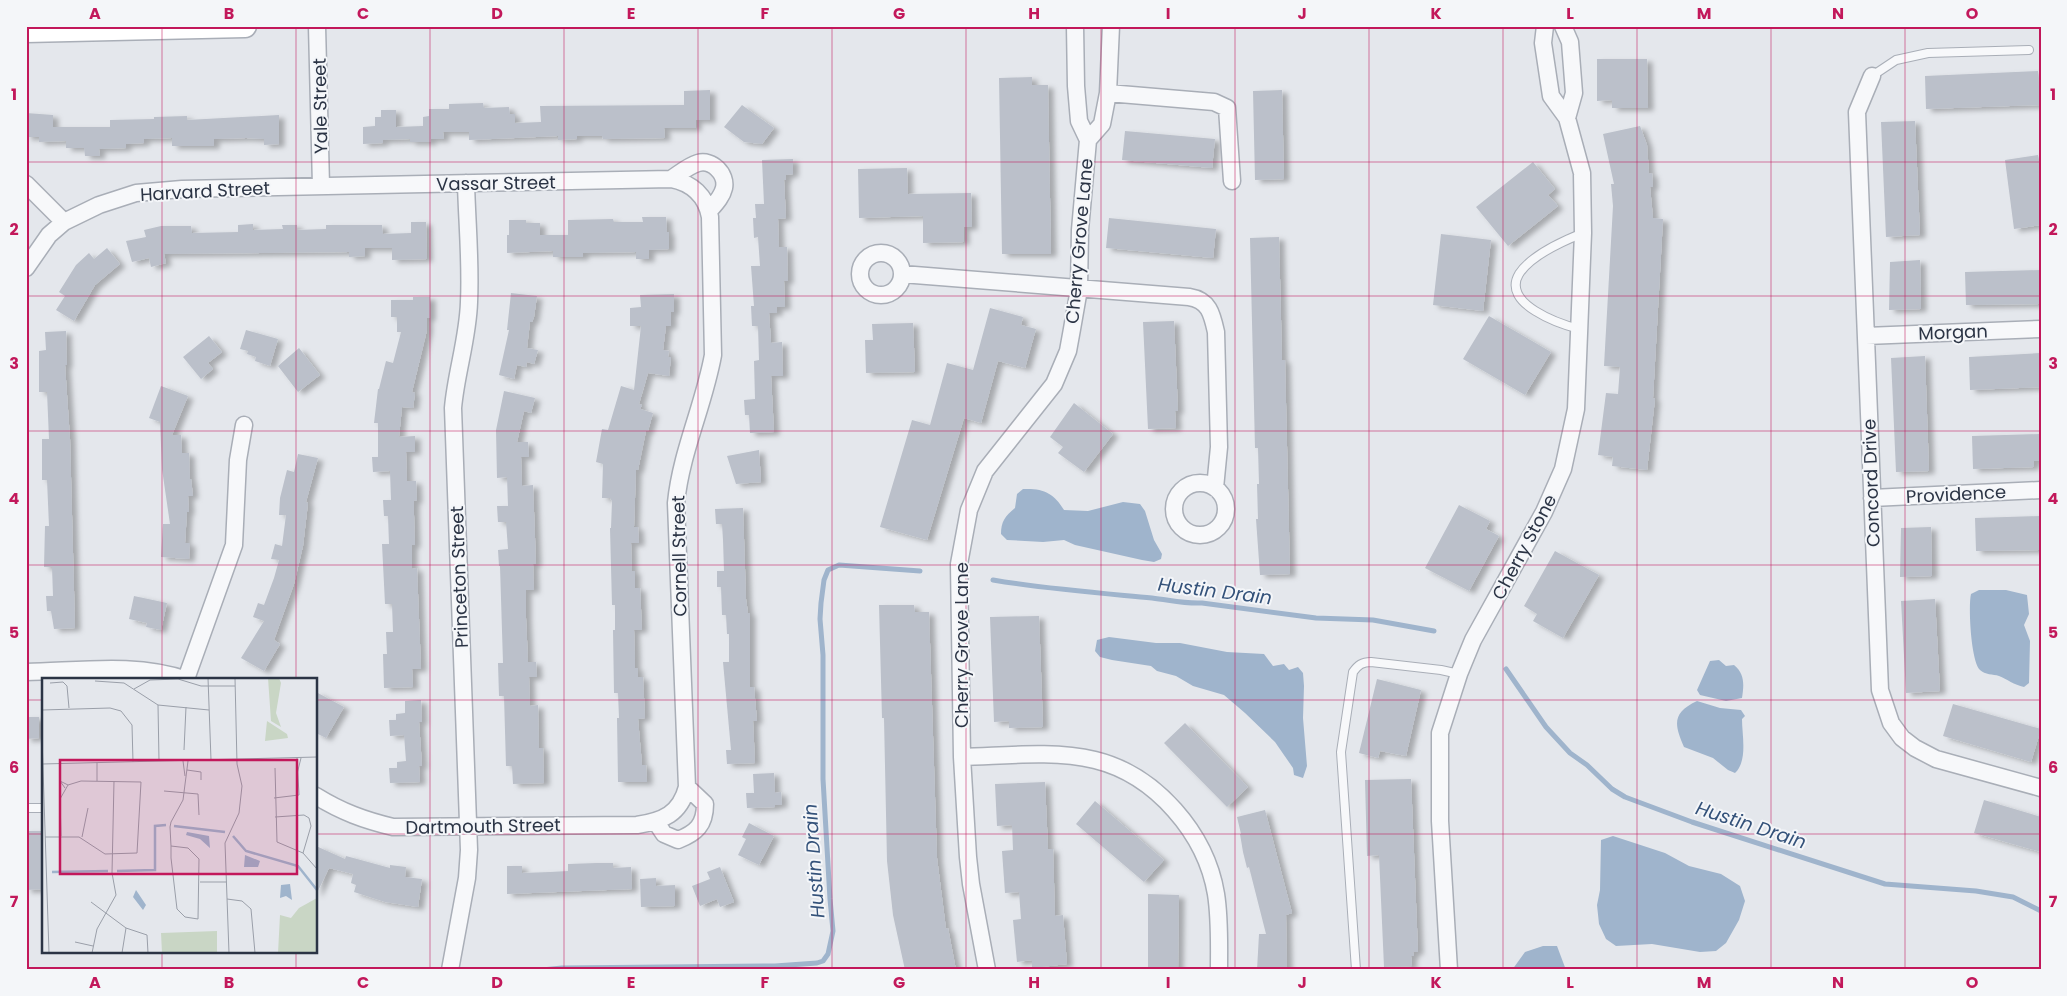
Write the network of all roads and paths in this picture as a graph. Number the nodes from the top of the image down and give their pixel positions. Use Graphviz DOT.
graph roads {
  1 [pos="245,26"];
  2 [pos="317,26"];
  3 [pos="1075,26"];
  4 [pos="1111,26"];
  5 [pos="1545,26"];
  6 [pos="1563,26"];
  7 [pos="26,31"];
  8 [pos="2029,50"];
  9 [pos="1872,76"];
  10 [pos="1108,94"];
  11 [pos="1567,118"];
  12 [pos="1088,140"];
  13 [pos="671,179"];
  14 [pos="1232,181"];
  15 [pos="26,184"];
  16 [pos="466,184"];
  17 [pos="321,186"];
  18 [pos="700,195"];
  19 [pos="709,211"];
  20 [pos="64,222"];
  21 [pos="1583,233"];
  22 [pos="31,247"];
  23 [pos="26,268"];
  24 [pos="902,274"];
  25 [pos="1079,289"];
  26 [pos="2041,328"];
  27 [pos="1579,329"];
  28 [pos="1866,336"];
  29 [pos="244,425"];
  30 [pos="1215,488"];
  31 [pos="2041,490"];
  32 [pos="1872,498"];
  33 [pos="26,672"];
  34 [pos="1459,674"];
  35 [pos="184,678"];
  36 [pos="187,678"];
  37 [pos="962,757"];
  38 [pos="687,787"];
  39 [pos="2041,788"];
  40 [pos="318,797"];
  41 [pos="26,808"];
  42 [pos="42,808"];
  43 [pos="656,822"];
  44 [pos="468,827"];
  45 [pos="450,970"];
  46 [pos="988,970"];
  47 [pos="1219,970"];
  48 [pos="1356,970"];
  49 [pos="1449,970"];
  1 -- 7 [label="main road"];
  2 -- 17 [label="street, Yale Street"];
  3 -- 12 [label="street, Cherry Grove Lane"];
  4 -- 10 [label="street, Cherry Grove Lane"];
  5 -- 11 [label="street, Cherry Stone"];
  6 -- 11 [label="street"];
  8 -- 9 [label="lane"];
  9 -- 28 [label="street, Concord Drive"];
  10 -- 12 [label="street, Cherry Grove Lane"];
  10 -- 14 [label="street"];
  11 -- 21 [label="street, Cherry Stone"];
  12 -- 25 [label="street, Cherry Grove Lane"];
  13 -- 16 [label="street, Vassar Street"];
  13 -- 18 [label="street, Vassar Street"];
  13 -- 19 [label="street"];
  15 -- 20 [label="street"];
  16 -- 17 [label="street, Vassar Street"];
  16 -- 44 [label="street, Princeton Street"];
  17 -- 20 [label="street, Harvard Street"];
  18 -- 19 [label="street, Cornell Street"];
  19 -- 38 [label="street, Cornell Street"];
  20 -- 22 [label="street, Harvard Street"];
  21 -- 27 [label="street, Cherry Stone"];
  21 -- 27 [label="lane"];
  22 -- 23 [label="street, Harvard Street"];
  24 -- 25 [label="street"];
  25 -- 30 [label="street"];
  25 -- 37 [label="street, Cherry Grove Lane"];
  26 -- 28 [label="street, Morgan"];
  27 -- 34 [label="street, Cherry Stone"];
  28 -- 32 [label="street, Concord Drive"];
  29 -- 36 [label="street"];
  31 -- 32 [label="street, Providence"];
  32 -- 39 [label="street, Concord Drive"];
  33 -- 35 [label="street"];
  34 -- 48 [label="lane"];
  34 -- 49 [label="street, Cherry Stone"];
  37 -- 46 [label="street, Cherry Grove Lane"];
  37 -- 47 [label="street"];
  38 -- 43 [label="street, Dartmouth Street"];
  38 -- 43 [label="street"];
  40 -- 44 [label="street, Dartmouth Street"];
  41 -- 42 [label="lane"];
  43 -- 44 [label="street, Dartmouth Street"];
  44 -- 45 [label="street, Princeton Street"];
}
